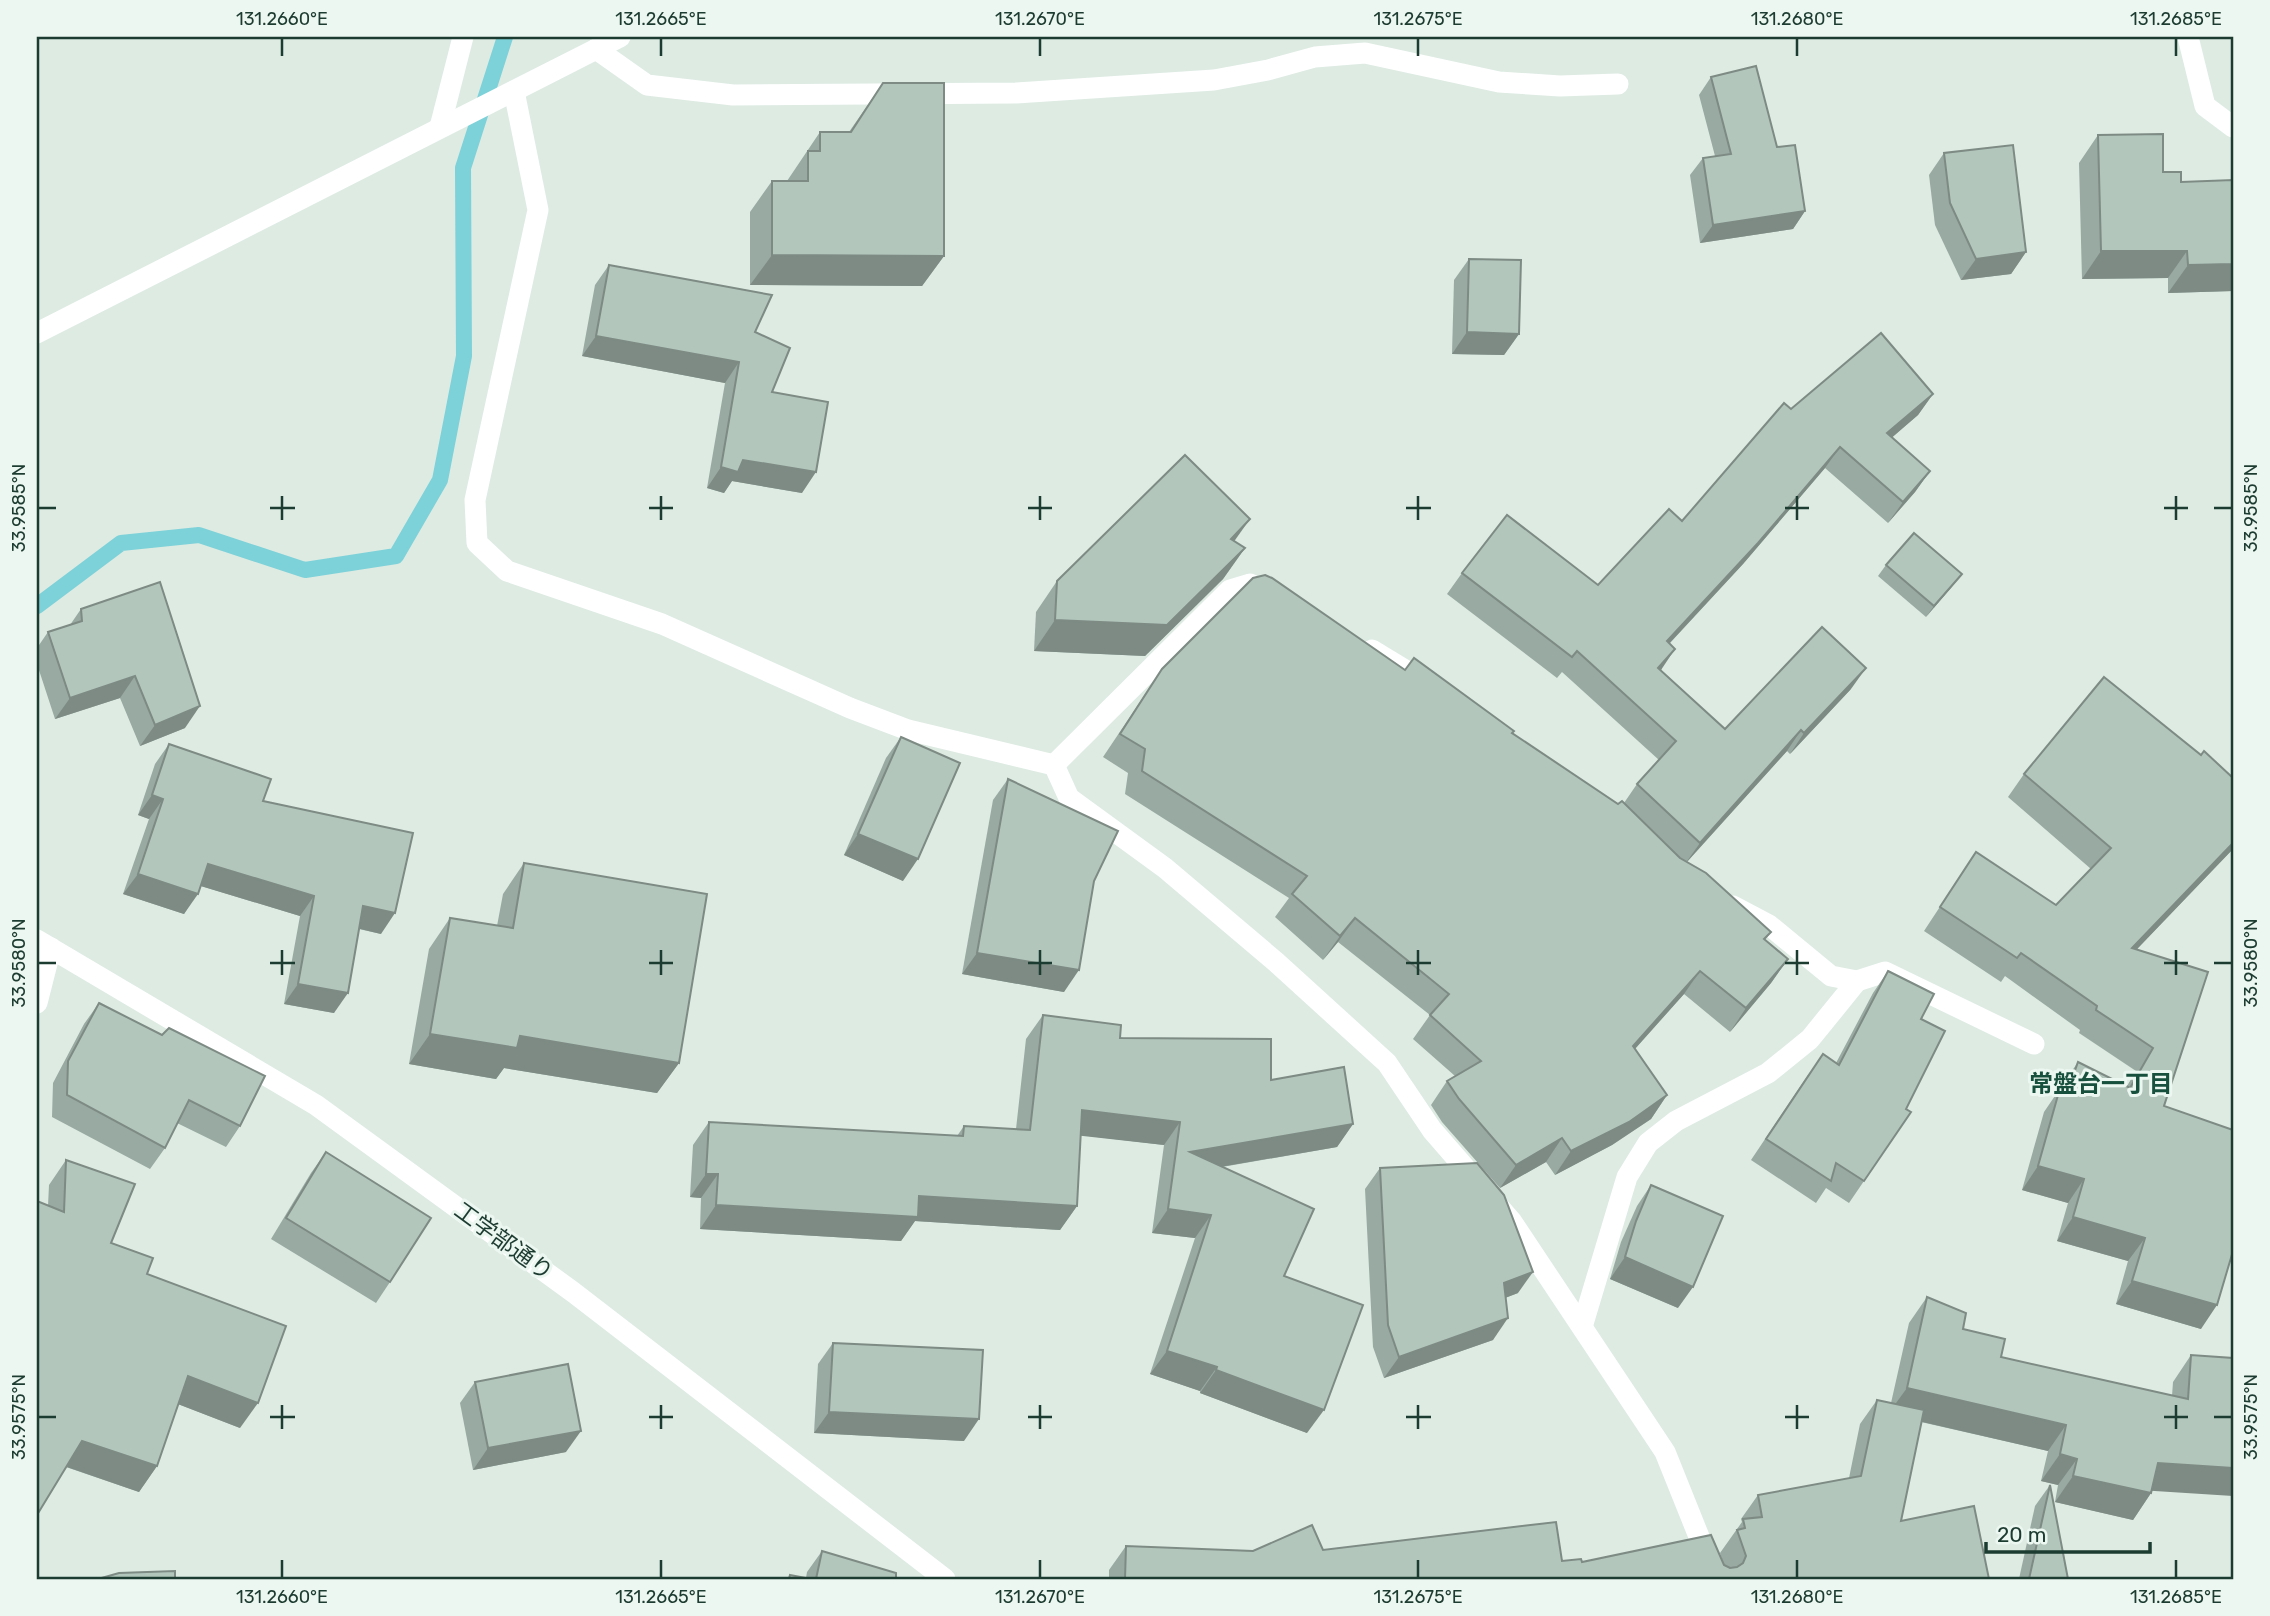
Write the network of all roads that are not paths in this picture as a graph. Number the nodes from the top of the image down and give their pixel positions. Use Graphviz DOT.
graph roads {
  1 [pos="463,37"];
  2 [pos="620,37"];
  3 [pos="2188,37"];
  4 [pos="596,49"];
  5 [pos="1618,84"];
  6 [pos="514,91"];
  7 [pos="440,127"];
  8 [pos="2233,127"];
  9 [pos="37,334"];
  10 [pos="1287,602"];
  11 [pos="1357,641"];
  12 [pos="1449,698"];
  13 [pos="1054,765"];
  14 [pos="1715,896"];
  15 [pos="44,944"];
  16 [pos="1857,981"];
  17 [pos="37,1003"];
  18 [pos="2034,1044"];
  19 [pos="1582,1327"];
  20 [pos="945,1579"];
  21 [pos="1716,1579"];
  1 -- 7 [label="street"];
  2 -- 4 [label="street"];
  3 -- 8 [label="street"];
  4 -- 5 [label="street"];
  4 -- 6 [label="street"];
  6 -- 7 [label="street"];
  6 -- 13 [label="street"];
  7 -- 9 [label="street"];
  10 -- 13 [label="street"];
  11 -- 12 [label="street"];
  13 -- 19 [label="street"];
  14 -- 16 [label="street"];
  15 -- 17 [label="street"];
  15 -- 20 [label="street, 工学部通り"];
  16 -- 18 [label="street"];
  16 -- 19 [label="street"];
  19 -- 21 [label="street"];
}
